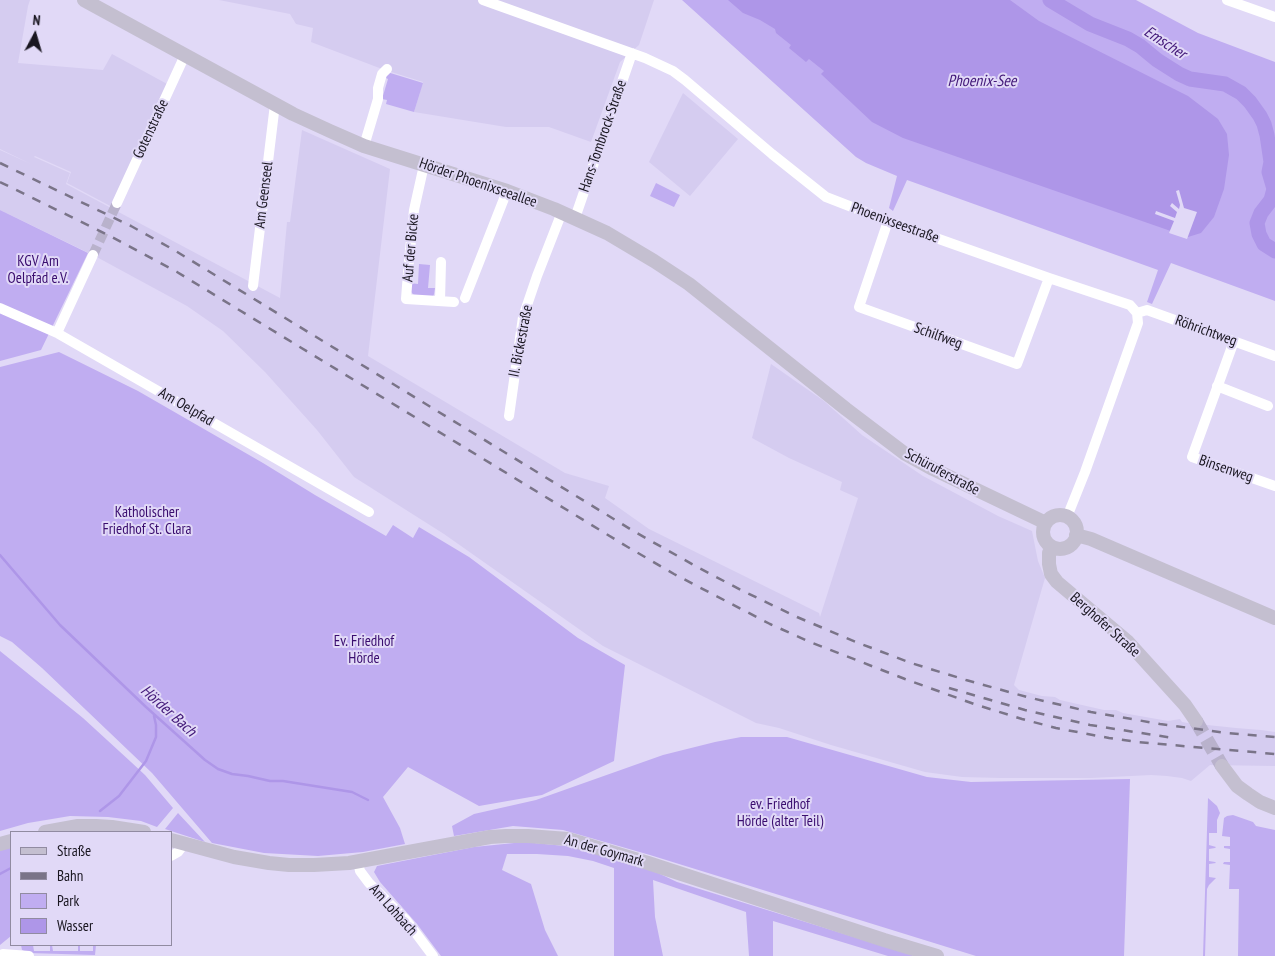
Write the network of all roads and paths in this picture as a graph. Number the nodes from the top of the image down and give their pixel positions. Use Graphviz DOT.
graph roads {
  1 [pos="84,0"];
  2 [pos="482,0"];
  3 [pos="1227,0"];
  4 [pos="1275,16"];
  5 [pos="632,53"];
  6 [pos="185,55"];
  7 [pos="387,69"];
  8 [pos="275,104"];
  9 [pos="364,146"];
  10 [pos="424,165"];
  11 [pos="507,191"];
  12 [pos="117,203"];
  13 [pos="562,212"];
  14 [pos="575,218"];
  15 [pos="888,221"];
  16 [pos="93,256"];
  17 [pos="441,262"];
  18 [pos="1049,278"];
  19 [pos="253,286"];
  20 [pos="466,298"];
  21 [pos="440,301"];
  22 [pos="454,302"];
  23 [pos="0,308"];
  24 [pos="1137,314"];
  25 [pos="57,333"];
  26 [pos="1234,341"];
  27 [pos="1275,356"];
  28 [pos="1217,386"];
  29 [pos="1268,406"];
  30 [pos="846,409"];
  31 [pos="509,416"];
  32 [pos="1275,486"];
  33 [pos="370,512"];
  34 [pos="1067,517"];
  35 [pos="1046,523"];
  36 [pos="1076,535"];
  37 [pos="1052,546"];
  38 [pos="1275,618"];
  39 [pos="1196,721"];
  40 [pos="1222,766"];
  41 [pos="1275,808"];
  42 [pos="50,831"];
  43 [pos="138,831"];
  44 [pos="178,842"];
  45 [pos="172,855"];
  46 [pos="358,862"];
  47 [pos="2,955"];
  48 [pos="29,956"];
  49 [pos="433,956"];
  50 [pos="937,956"];
  1 -- 6 [label="main road, Hörder Phoenixseeallee"];
  2 -- 5 [label="street, Phoenixseestraße"];
  3 -- 4 [label="street"];
  5 -- 14 [label="street, Hans-Tombrock-Straße"];
  5 -- 15 [label="street, Phoenixseestraße"];
  6 -- 8 [label="main road, Hörder Phoenixseeallee"];
  6 -- 12 [label="street, Gotenstraße"];
  7 -- 9 [label="street"];
  8 -- 9 [label="main road, Hörder Phoenixseeallee"];
  8 -- 19 [label="street, Am Geenseel"];
  9 -- 10 [label="main road, Hörder Phoenixseeallee"];
  10 -- 11 [label="main road, Hörder Phoenixseeallee"];
  10 -- 21 [label="street, Auf der Bicke"];
  11 -- 13 [label="main road, Hörder Phoenixseeallee"];
  11 -- 20 [label="street"];
  13 -- 14 [label="main road, Hörder Phoenixseeallee"];
  13 -- 31 [label="street, II. Bickestraße"];
  14 -- 30 [label="main road, Hörder Phoenixseeallee"];
  15 -- 18 [label="street, Phoenixseestraße"];
  15 -- 18 [label="street, Schilfweg"];
  16 -- 25 [label="street"];
  17 -- 21 [label="street, Auf der Bicke"];
  18 -- 24 [label="street, Phoenixseestraße"];
  21 -- 22 [label="street, Auf der Bicke"];
  23 -- 25 [label="street, Am Oelpfad"];
  24 -- 26 [label="street, Röhrichtweg"];
  24 -- 34 [label="street"];
  25 -- 33 [label="street, Am Oelpfad"];
  26 -- 27 [label="street, Röhrichtweg"];
  26 -- 28 [label="street, Binsenweg"];
  28 -- 29 [label="street"];
  28 -- 32 [label="street, Binsenweg"];
  30 -- 35 [label="main road, Schüruferstraße"];
  34 -- 35 [label="main road"];
  34 -- 36 [label="main road"];
  35 -- 37 [label="main road"];
  36 -- 37 [label="main road"];
  36 -- 38 [label="main road"];
  37 -- 39 [label="main road, Berghofer Straße"];
  40 -- 41 [label="main road"];
  42 -- 43 [label="main road"];
  44 -- 45 [label="street"];
  44 -- 46 [label="main road, An der Goymark"];
  46 -- 49 [label="street, Am Lohbach"];
  46 -- 50 [label="main road, An der Goymark"];
  47 -- 48 [label="street"];
}
